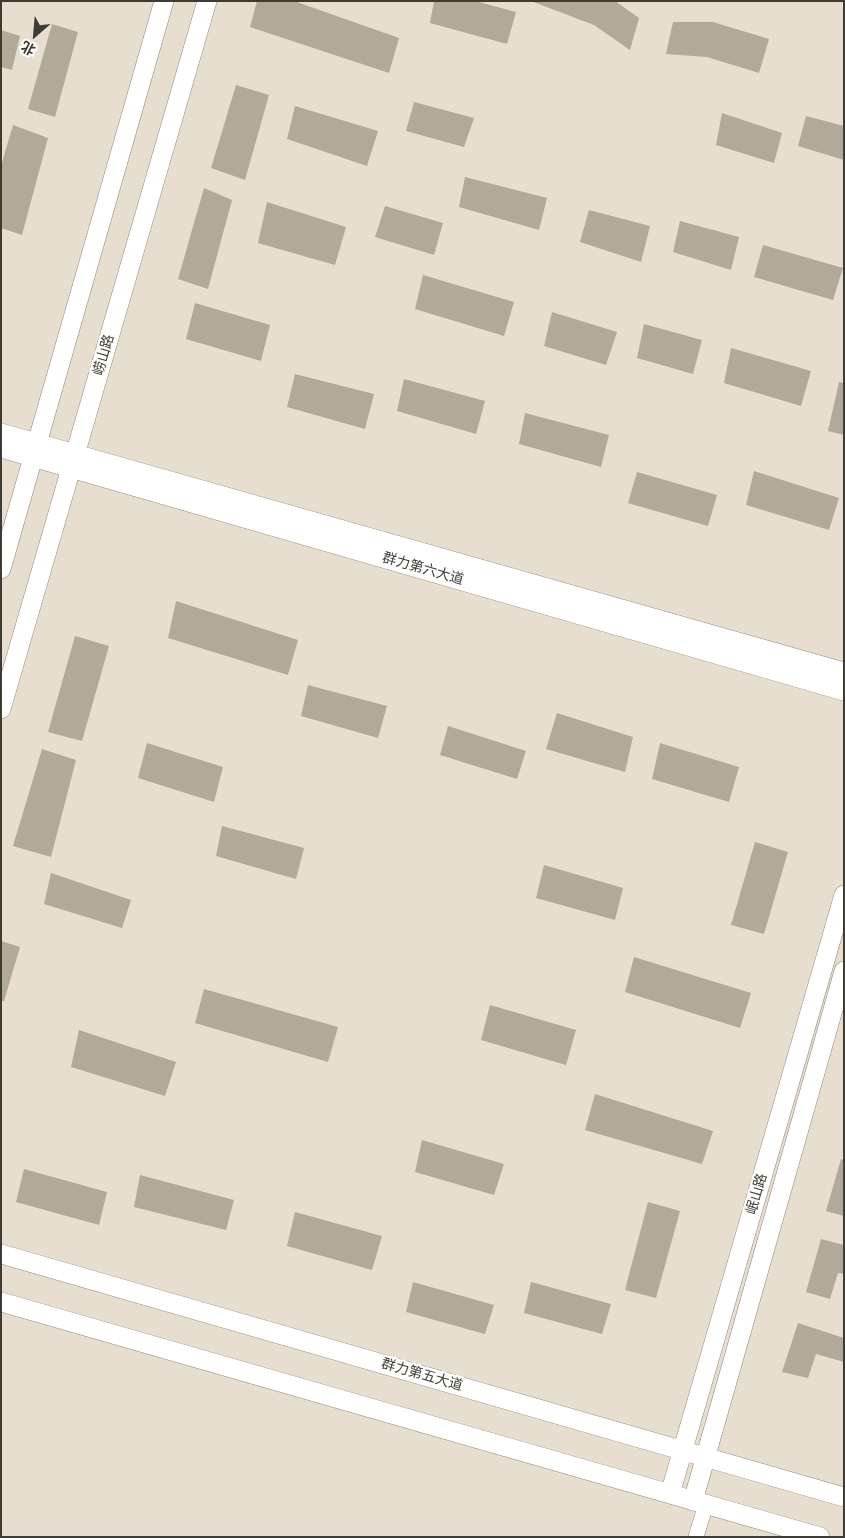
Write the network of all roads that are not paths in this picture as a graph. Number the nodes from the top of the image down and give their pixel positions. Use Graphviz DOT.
graph roads {
  1 [pos="164,1"];
  2 [pos="207,1"];
  3 [pos="1,433"];
  4 [pos="1,448"];
  5 [pos="36,451"];
  6 [pos="73,461"];
  7 [pos="1,569"];
  8 [pos="844,672"];
  9 [pos="844,691"];
  10 [pos="1,709"];
  11 [pos="844,895"];
  12 [pos="844,971"];
  13 [pos="1,1254"];
  14 [pos="1,1302"];
  15 [pos="683,1451"];
  16 [pos="705,1457"];
  17 [pos="670,1494"];
  18 [pos="844,1497"];
  19 [pos="699,1503"];
  20 [pos="696,1537"];
  21 [pos="820,1537"];
  1 -- 5 [label="main road"];
  2 -- 6 [label="main road, 崂山路"];
  3 -- 5 [label="main road, 群力第六大道"];
  4 -- 5 [label="main road, 群力第六大道"];
  5 -- 6 [label="main road, 群力第六大道"];
  5 -- 7 [label="main road"];
  6 -- 8 [label="main road, 群力第六大道"];
  6 -- 9 [label="main road, 群力第六大道"];
  6 -- 10 [label="main road, 崂山路"];
  11 -- 15 [label="main road, 岷山路"];
  12 -- 16 [label="main road, 岷山路"];
  13 -- 15 [label="main road, 群力第五大道"];
  14 -- 17 [label="main road"];
  15 -- 16 [label="main road, 群力第五大道"];
  15 -- 17 [label="main road, 岷山路"];
  16 -- 18 [label="main road, 群力第五大道"];
  16 -- 19 [label="main road, 岷山路"];
  17 -- 19 [label="main road"];
  19 -- 20 [label="street"];
  19 -- 21 [label="main road"];
}
